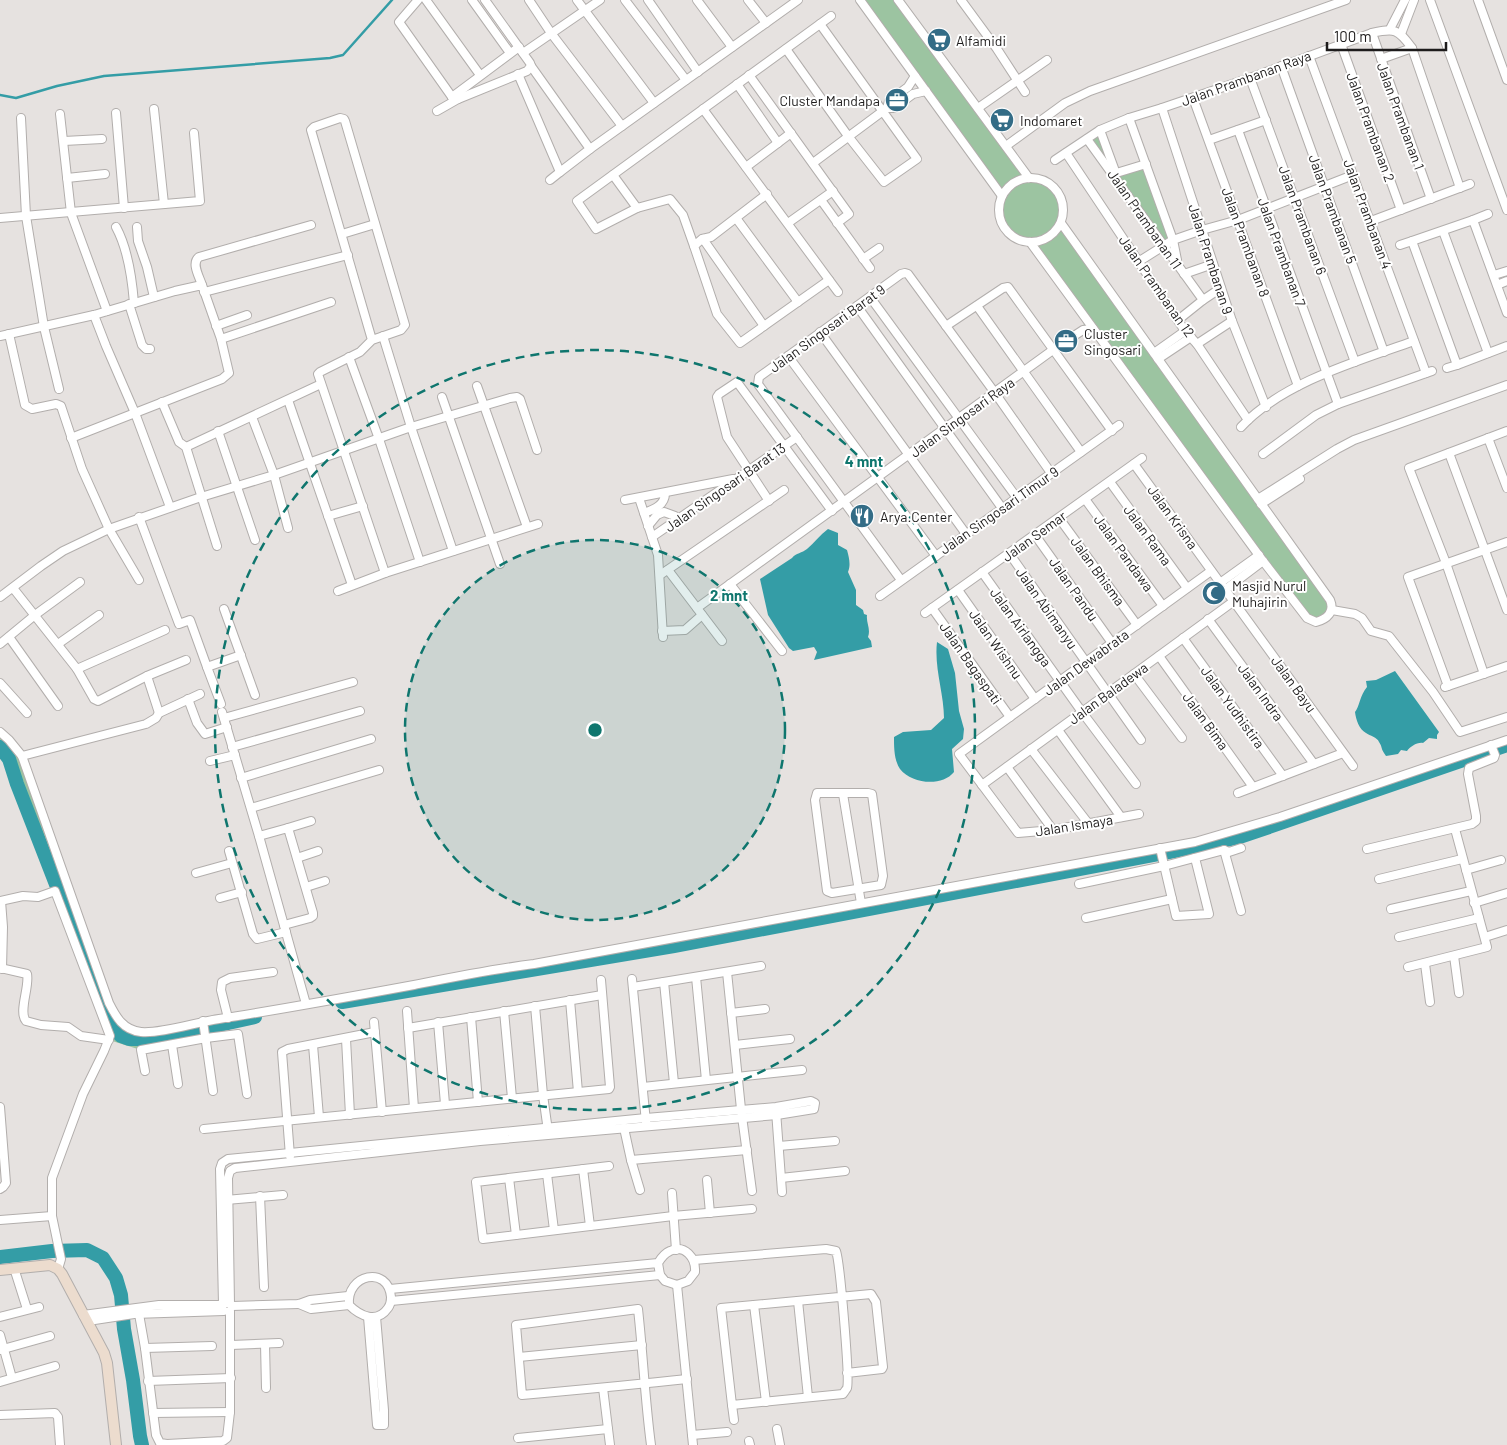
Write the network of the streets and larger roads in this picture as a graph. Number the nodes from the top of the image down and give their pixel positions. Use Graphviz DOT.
graph roads {
  1 [pos="418,0"];
  2 [pos="426,0"];
  3 [pos="472,0"];
  4 [pos="485,0"];
  5 [pos="528,0"];
  6 [pos="577,0"];
  7 [pos="600,0"];
  8 [pos="625,0"];
  9 [pos="648,0"];
  10 [pos="698,0"];
  11 [pos="748,0"];
  12 [pos="798,0"];
  13 [pos="860,0"];
  14 [pos="898,0"];
  15 [pos="961,0"];
  16 [pos="1346,0"];
  17 [pos="1406,0"];
  18 [pos="1414,0"];
  19 [pos="1430,0"];
  20 [pos="1478,0"];
  21 [pos="585,11"];
  22 [pos="831,16"];
  23 [pos="766,23"];
  24 [pos="820,24"];
  25 [pos="1390,29"];
  26 [pos="551,33"];
  27 [pos="1372,33"];
  28 [pos="1401,34"];
  29 [pos="1341,44"];
  30 [pos="732,47"];
  31 [pos="1412,48"];
  32 [pos="786,49"];
  33 [pos="521,50"];
  34 [pos="510,53"];
  35 [pos="1310,56"];
  36 [pos="1381,59"];
  37 [pos="1047,60"];
  38 [pos="531,66"];
  39 [pos="1281,66"];
  40 [pos="698,72"];
  41 [pos="518,74"];
  42 [pos="480,75"];
  43 [pos="750,75"];
  44 [pos="915,76"];
  45 [pos="1250,78"];
  46 [pos="686,80"];
  47 [pos="1017,80"];
  48 [pos="1507,80"];
  49 [pos="737,84"];
  50 [pos="908,88"];
  51 [pos="926,91"];
  52 [pos="1025,92"];
  53 [pos="914,94"];
  54 [pos="455,98"];
  55 [pos="1193,98"];
  56 [pos="654,103"];
  57 [pos="978,108"];
  58 [pos="1162,108"];
  59 [pos="154,109"];
  60 [pos="703,109"];
  61 [pos="884,110"];
  62 [pos="437,111"];
  63 [pos="116,113"];
  64 [pos="60,114"];
  65 [pos="21,118"];
  66 [pos="1129,118"];
  67 [pos="1266,120"];
  68 [pos="622,126"];
  69 [pos="1100,130"];
  70 [pos="1238,130"];
  71 [pos="194,133"];
  72 [pos="791,133"];
  73 [pos="848,136"];
  74 [pos="102,138"];
  75 [pos="1087,139"];
  76 [pos="1209,140"];
  77 [pos="64,141"];
  78 [pos="778,142"];
  79 [pos="1006,146"];
  80 [pos="590,149"];
  81 [pos="1066,153"];
  82 [pos="1055,160"];
  83 [pos="812,163"];
  84 [pos="1146,164"];
  85 [pos="746,167"];
  86 [pos="560,172"];
  87 [pos="1114,173"];
  88 [pos="106,174"];
  89 [pos="613,174"];
  90 [pos="1353,175"];
  91 [pos="67,178"];
  92 [pos="1029,178"];
  93 [pos="550,180"];
  94 [pos="1470,184"];
  95 [pos="1324,186"];
  96 [pos="1460,188"];
  97 [pos="833,191"];
  98 [pos="767,194"];
  99 [pos="1002,196"];
  100 [pos="1295,198"];
  101 [pos="1431,199"];
  102 [pos="820,200"];
  103 [pos="164,204"];
  104 [pos="124,208"];
  105 [pos="637,208"];
  106 [pos="1267,209"];
  107 [pos="1401,210"];
  108 [pos="1507,210"];
  109 [pos="71,212"];
  110 [pos="1488,214"];
  111 [pos="26,216"];
  112 [pos="0,218"];
  113 [pos="736,218"];
  114 [pos="1238,220"];
  115 [pos="1473,220"];
  116 [pos="1371,222"];
  117 [pos="788,223"];
  118 [pos="837,223"];
  119 [pos="1060,223"];
  120 [pos="375,224"];
  121 [pos="311,225"];
  122 [pos="116,227"];
  123 [pos="137,227"];
  124 [pos="1202,230"];
  125 [pos="1443,230"];
  126 [pos="342,234"];
  127 [pos="703,239"];
  128 [pos="1173,240"];
  129 [pos="1412,241"];
  130 [pos="1030,242"];
  131 [pos="1164,245"];
  132 [pos="1400,245"];
  133 [pos="694,246"];
  134 [pos="879,248"];
  135 [pos="348,254"];
  136 [pos="863,259"];
  137 [pos="1138,262"];
  138 [pos="1177,263"];
  139 [pos="1213,264"];
  140 [pos="870,268"];
  141 [pos="1507,271"];
  142 [pos="1184,274"];
  143 [pos="1494,275"];
  144 [pos="829,280"];
  145 [pos="1507,281"];
  146 [pos="1497,285"];
  147 [pos="1221,288"];
  148 [pos="203,289"];
  149 [pos="838,292"];
  150 [pos="154,297"];
  151 [pos="870,297"];
  152 [pos="1203,300"];
  153 [pos="331,302"];
  154 [pos="798,302"];
  155 [pos="131,303"];
  156 [pos="857,306"];
  157 [pos="977,306"];
  158 [pos="106,311"];
  159 [pos="1507,313"];
  160 [pos="94,315"];
  161 [pos="247,315"];
  162 [pos="1086,320"];
  163 [pos="1178,320"];
  164 [pos="1232,321"];
  165 [pos="216,326"];
  166 [pos="764,326"];
  167 [pos="946,326"];
  168 [pos="44,327"];
  169 [pos="1082,329"];
  170 [pos="1093,329"];
  171 [pos="820,332"];
  172 [pos="9,334"];
  173 [pos="1188,334"];
  174 [pos="0,336"];
  175 [pos="383,336"];
  176 [pos="221,339"];
  177 [pos="372,340"];
  178 [pos="1414,341"];
  179 [pos="1197,344"];
  180 [pos="1507,346"];
  181 [pos="150,349"];
  182 [pos="1055,349"];
  183 [pos="1384,352"];
  184 [pos="1488,353"];
  185 [pos="788,356"];
  186 [pos="1156,356"];
  187 [pos="349,357"];
  188 [pos="1355,362"];
  189 [pos="1457,365"];
  190 [pos="1447,368"];
  191 [pos="1024,372"];
  192 [pos="1326,374"];
  193 [pos="321,384"];
  194 [pos="1507,385"];
  195 [pos="477,386"];
  196 [pos="1298,386"];
  197 [pos="59,389"];
  198 [pos="1507,389"];
  199 [pos="995,393"];
  200 [pos="442,397"];
  201 [pos="288,400"];
  202 [pos="162,402"];
  203 [pos="1338,404"];
  204 [pos="484,406"];
  205 [pos="1266,407"];
  206 [pos="135,413"];
  207 [pos="449,416"];
  208 [pos="252,417"];
  209 [pos="959,418"];
  210 [pos="1248,420"];
  211 [pos="1119,425"];
  212 [pos="1241,427"];
  213 [pos="411,428"];
  214 [pos="945,429"];
  215 [pos="218,431"];
  216 [pos="1112,431"];
  217 [pos="1507,431"];
  218 [pos="797,437"];
  219 [pos="72,438"];
  220 [pos="1488,438"];
  221 [pos="379,439"];
  222 [pos="784,446"];
  223 [pos="186,447"];
  224 [pos="537,450"];
  225 [pos="344,451"];
  226 [pos="1081,452"];
  227 [pos="1450,453"];
  228 [pos="1262,454"];
  229 [pos="909,456"];
  230 [pos="1142,458"];
  231 [pos="309,463"];
  232 [pos="1134,464"];
  233 [pos="749,470"];
  234 [pos="1052,473"];
  235 [pos="274,475"];
  236 [pos="878,477"];
  237 [pos="738,478"];
  238 [pos="1110,482"];
  239 [pos="236,485"];
  240 [pos="704,485"];
  241 [pos="1507,488"];
  242 [pos="784,490"];
  243 [pos="665,492"];
  244 [pos="201,497"];
  245 [pos="639,498"];
  246 [pos="709,498"];
  247 [pos="1017,498"];
  248 [pos="1085,499"];
  249 [pos="625,500"];
  250 [pos="769,500"];
  251 [pos="844,502"];
  252 [pos="1259,502"];
  253 [pos="363,506"];
  254 [pos="170,507"];
  255 [pos="1002,508"];
  256 [pos="832,511"];
  257 [pos="644,514"];
  258 [pos="328,516"];
  259 [pos="139,517"];
  260 [pos="1059,518"];
  261 [pos="677,520"];
  262 [pos="538,524"];
  263 [pos="648,526"];
  264 [pos="527,527"];
  265 [pos="288,528"];
  266 [pos="109,529"];
  267 [pos="966,534"];
  268 [pos="1035,535"];
  269 [pos="652,537"];
  270 [pos="255,540"];
  271 [pos="492,540"];
  272 [pos="1507,542"];
  273 [pos="218,546"];
  274 [pos="1485,550"];
  275 [pos="453,551"];
  276 [pos="1009,553"];
  277 [pos="936,556"];
  278 [pos="1261,558"];
  279 [pos="420,562"];
  280 [pos="500,564"];
  281 [pos="1446,564"];
  282 [pos="668,570"];
  283 [pos="1211,571"];
  284 [pos="982,572"];
  285 [pos="385,573"];
  286 [pos="660,575"];
  287 [pos="138,580"];
  288 [pos="901,580"];
  289 [pos="80,582"];
  290 [pos="730,584"];
  291 [pos="352,585"];
  292 [pos="1223,586"];
  293 [pos="13,588"];
  294 [pos="1187,588"];
  295 [pos="958,590"];
  296 [pos="338,591"];
  297 [pos="880,596"];
  298 [pos="0,597"];
  299 [pos="1234,601"];
  300 [pos="1163,606"];
  301 [pos="697,608"];
  302 [pos="224,609"];
  303 [pos="1332,610"];
  304 [pos="1507,610"];
  305 [pos="929,611"];
  306 [pos="99,614"];
  307 [pos="702,615"];
  308 [pos="35,616"];
  309 [pos="1208,620"];
  310 [pos="1137,625"];
  311 [pos="165,630"];
  312 [pos="9,637"];
  313 [pos="1183,638"];
  314 [pos="722,642"];
  315 [pos="1112,643"];
  316 [pos="0,644"];
  317 [pos="58,644"];
  318 [pos="782,651"];
  319 [pos="241,655"];
  320 [pos="1159,656"];
  321 [pos="186,660"];
  322 [pos="1085,662"];
  323 [pos="1507,666"];
  324 [pos="208,667"];
  325 [pos="76,669"];
  326 [pos="1134,674"];
  327 [pos="1484,674"];
  328 [pos="147,676"];
  329 [pos="1060,681"];
  330 [pos="353,682"];
  331 [pos="0,683"];
  332 [pos="1108,693"];
  333 [pos="200,694"];
  334 [pos="255,695"];
  335 [pos="1035,699"];
  336 [pos="188,700"];
  337 [pos="58,706"];
  338 [pos="222,711"];
  339 [pos="360,712"];
  340 [pos="1082,712"];
  341 [pos="27,713"];
  342 [pos="160,713"];
  343 [pos="1010,717"];
  344 [pos="1507,717"];
  345 [pos="227,727"];
  346 [pos="1058,730"];
  347 [pos="0,732"];
  348 [pos="1182,738"];
  349 [pos="371,740"];
  350 [pos="1141,740"];
  351 [pos="1507,740"];
  352 [pos="1491,745"];
  353 [pos="1032,749"];
  354 [pos="234,751"];
  355 [pos="960,752"];
  356 [pos="1344,753"];
  357 [pos="22,756"];
  358 [pos="210,761"];
  359 [pos="1314,764"];
  360 [pos="1007,766"];
  361 [pos="1353,766"];
  362 [pos="379,770"];
  363 [pos="1283,776"];
  364 [pos="242,778"];
  365 [pos="1136,784"];
  366 [pos="982,785"];
  367 [pos="1253,787"];
  368 [pos="1238,793"];
  369 [pos="844,794"];
  370 [pos="251,808"];
  371 [pos="1139,814"];
  372 [pos="1121,817"];
  373 [pos="311,821"];
  374 [pos="1088,823"];
  375 [pos="288,828"];
  376 [pos="1455,829"];
  377 [pos="1054,830"];
  378 [pos="259,836"];
  379 [pos="1241,848"];
  380 [pos="1367,848"];
  381 [pos="1224,850"];
  382 [pos="229,851"];
  383 [pos="318,851"];
  384 [pos="1160,851"];
  385 [pos="297,858"];
  386 [pos="1195,858"];
  387 [pos="1462,859"];
  388 [pos="1501,860"];
  389 [pos="232,863"];
  390 [pos="1164,866"];
  391 [pos="1466,870"];
  392 [pos="196,873"];
  393 [pos="1378,879"];
  394 [pos="325,881"];
  395 [pos="1079,884"];
  396 [pos="306,887"];
  397 [pos="62,888"];
  398 [pos="859,889"];
  399 [pos="1471,891"];
  400 [pos="242,892"];
  401 [pos="1507,893"];
  402 [pos="220,898"];
  403 [pos="1172,899"];
  404 [pos="0,901"];
  405 [pos="861,903"];
  406 [pos="1474,903"];
  407 [pos="1391,909"];
  408 [pos="1241,911"];
  409 [pos="1086,918"];
  410 [pos="1479,918"];
  411 [pos="285,928"];
  412 [pos="1507,930"];
  413 [pos="1484,937"];
  414 [pos="1399,938"];
  415 [pos="1454,956"];
  416 [pos="1424,964"];
  417 [pos="761,966"];
  418 [pos="1408,967"];
  419 [pos="1,968"];
  420 [pos="273,972"];
  421 [pos="727,972"];
  422 [pos="696,977"];
  423 [pos="601,980"];
  424 [pos="664,982"];
  425 [pos="1459,994"];
  426 [pos="602,995"];
  427 [pos="570,1000"];
  428 [pos="1430,1002"];
  429 [pos="306,1004"];
  430 [pos="536,1006"];
  431 [pos="765,1009"];
  432 [pos="406,1012"];
  433 [pos="504,1012"];
  434 [pos="732,1013"];
  435 [pos="471,1017"];
  436 [pos="228,1018"];
  437 [pos="374,1022"];
  438 [pos="438,1022"];
  439 [pos="204,1023"];
  440 [pos="408,1028"];
  441 [pos="375,1032"];
  442 [pos="206,1038"];
  443 [pos="346,1038"];
  444 [pos="790,1039"];
  445 [pos="109,1040"];
  446 [pos="172,1045"];
  447 [pos="312,1045"];
  448 [pos="735,1045"];
  449 [pos="802,1070"];
  450 [pos="145,1071"];
  451 [pos="738,1077"];
  452 [pos="706,1080"];
  453 [pos="178,1084"];
  454 [pos="674,1084"];
  455 [pos="643,1087"];
  456 [pos="213,1091"];
  457 [pos="578,1092"];
  458 [pos="247,1094"];
  459 [pos="543,1095"];
  460 [pos="512,1098"];
  461 [pos="478,1102"];
  462 [pos="446,1104"];
  463 [pos="0,1108"];
  464 [pos="414,1108"];
  465 [pos="382,1112"];
  466 [pos="742,1113"];
  467 [pos="350,1115"];
  468 [pos="320,1117"];
  469 [pos="287,1121"];
  470 [pos="646,1122"];
  471 [pos="624,1128"];
  472 [pos="204,1129"];
  473 [pos="548,1131"];
  474 [pos="835,1141"];
  475 [pos="409,1145"];
  476 [pos="778,1146"];
  477 [pos="747,1150"];
  478 [pos="289,1153"];
  479 [pos="631,1160"];
  480 [pos="290,1162"];
  481 [pos="609,1166"];
  482 [pos="220,1169"];
  483 [pos="583,1170"];
  484 [pos="230,1171"];
  485 [pos="844,1171"];
  486 [pos="547,1174"];
  487 [pos="509,1178"];
  488 [pos="781,1178"];
  489 [pos="707,1180"];
  490 [pos="0,1189"];
  491 [pos="640,1190"];
  492 [pos="752,1191"];
  493 [pos="782,1192"];
  494 [pos="672,1194"];
  495 [pos="283,1195"];
  496 [pos="260,1196"];
  497 [pos="224,1200"];
  498 [pos="752,1209"];
  499 [pos="710,1213"];
  500 [pos="52,1216"];
  501 [pos="673,1216"];
  502 [pos="0,1220"];
  503 [pos="590,1226"];
  504 [pos="554,1230"];
  505 [pos="516,1235"];
  506 [pos="676,1250"];
  507 [pos="694,1260"];
  508 [pos="658,1263"];
  509 [pos="60,1264"];
  510 [pos="14,1268"];
  511 [pos="0,1270"];
  512 [pos="660,1275"];
  513 [pos="677,1285"];
  514 [pos="264,1287"];
  515 [pos="390,1289"];
  516 [pos="348,1296"];
  517 [pos="841,1296"];
  518 [pos="391,1301"];
  519 [pos="798,1301"];
  520 [pos="299,1304"];
  521 [pos="350,1305"];
  522 [pos="754,1305"];
  523 [pos="39,1307"];
  524 [pos="227,1307"];
  525 [pos="28,1309"];
  526 [pos="136,1311"];
  527 [pos="0,1317"];
  528 [pos="372,1317"];
  529 [pos="86,1318"];
  530 [pos="0,1335"];
  531 [pos="50,1336"];
  532 [pos="279,1343"];
  533 [pos="265,1344"];
  534 [pos="230,1345"];
  535 [pos="642,1345"];
  536 [pos="212,1346"];
  537 [pos="145,1348"];
  538 [pos="2,1349"];
  539 [pos="519,1357"];
  540 [pos="55,1366"];
  541 [pos="847,1373"];
  542 [pos="12,1378"];
  543 [pos="231,1378"];
  544 [pos="687,1379"];
  545 [pos="148,1381"];
  546 [pos="0,1382"];
  547 [pos="645,1384"];
  548 [pos="266,1388"];
  549 [pos="604,1388"];
  550 [pos="808,1397"];
  551 [pos="766,1402"];
  552 [pos="732,1405"];
  553 [pos="230,1412"];
  554 [pos="153,1413"];
  555 [pos="0,1415"];
  556 [pos="734,1420"];
  557 [pos="608,1429"];
  558 [pos="777,1429"];
  559 [pos="727,1432"];
  560 [pos="692,1435"];
  561 [pos="518,1438"];
  562 [pos="527,1441"];
  563 [pos="167,1444"];
  564 [pos="60,1445"];
  565 [pos="116,1445"];
  566 [pos="610,1445"];
  567 [pos="651,1445"];
  568 [pos="694,1445"];
  569 [pos="780,1445"];
  1 -- 54 [label="street"];
  2 -- 42 [label="street"];
  3 -- 34 [label="street"];
  4 -- 33 [label="street"];
  5 -- 26 [label="street"];
  6 -- 21 [label="street"];
  7 -- 21 [label="street"];
  8 -- 46 [label="street"];
  9 -- 40 [label="street"];
  10 -- 30 [label="street"];
  11 -- 23 [label="street"];
  12 -- 23 [label="street"];
  13 -- 44 [label="street"];
  14 -- 57 [label="street"];
  15 -- 47 [label="street"];
  16 -- 79 [label="street"];
  17 -- 25 [label="street"];
  18 -- 28 [label="street"];
  19 -- 108 [label="street"];
  20 -- 48 [label="street"];
  21 -- 26 [label="street"];
  21 -- 56 [label="street"];
  22 -- 24 [label="street"];
  23 -- 30 [label="street"];
  24 -- 32 [label="street"];
  24 -- 61 [label="street"];
  25 -- 27 [label="street, Jalan Prambanan Raya"];
  25 -- 28 [label="street"];
  26 -- 33 [label="street"];
  26 -- 68 [label="street"];
  27 -- 29 [label="street, Jalan Prambanan Raya"];
  27 -- 36 [label="street, Jalan Prambanan 1"];
  28 -- 31 [label="street"];
  29 -- 35 [label="street, Jalan Prambanan Raya"];
  29 -- 107 [label="street, Jalan Prambanan 2"];
  30 -- 40 [label="street"];
  31 -- 36 [label="street"];
  31 -- 96 [label="street"];
  32 -- 43 [label="street"];
  32 -- 73 [label="street"];
  33 -- 34 [label="street"];
  33 -- 38 [label="street"];
  34 -- 42 [label="street"];
  35 -- 39 [label="street, Jalan Prambanan Raya"];
  35 -- 90 [label="street, Jalan Prambanan 4"];
  36 -- 101 [label="street, Jalan Prambanan 1"];
  37 -- 47 [label="street"];
  38 -- 41 [label="street"];
  38 -- 80 [label="street"];
  39 -- 45 [label="street, Jalan Prambanan Raya"];
  39 -- 95 [label="street, Jalan Prambanan 5"];
  40 -- 46 [label="street"];
  41 -- 54 [label="street"];
  41 -- 86 [label="street"];
  42 -- 54 [label="street"];
  43 -- 49 [label="street"];
  43 -- 72 [label="street"];
  44 -- 50 [label="street"];
  44 -- 51 [label="street"];
  45 -- 55 [label="street, Jalan Prambanan Raya"];
  45 -- 67 [label="street, Jalan Prambanan 6"];
  46 -- 56 [label="street"];
  47 -- 52 [label="street"];
  47 -- 57 [label="street"];
  49 -- 60 [label="street"];
  49 -- 78 [label="street"];
  50 -- 53 [label="street"];
  50 -- 61 [label="street"];
  51 -- 53 [label="street"];
  51 -- 99 [label="street"];
  53 -- 61 [label="street"];
  54 -- 62 [label="street"];
  55 -- 58 [label="street, Jalan Prambanan Raya"];
  55 -- 76 [label="street, Jalan Prambanan 8"];
  56 -- 68 [label="street"];
  57 -- 79 [label="street"];
  58 -- 66 [label="street, Jalan Prambanan Raya"];
  58 -- 124 [label="street, Jalan Prambanan 9"];
  59 -- 103 [label="street"];
  60 -- 85 [label="street"];
  60 -- 89 [label="street"];
  61 -- 73 [label="street"];
  61 -- 73 [label="street"];
  63 -- 104 [label="street"];
  64 -- 77 [label="street"];
  65 -- 111 [label="street"];
  66 -- 69 [label="street, Jalan Prambanan Raya"];
  66 -- 84 [label="street"];
  67 -- 70 [label="street"];
  67 -- 100 [label="street, Jalan Prambanan 6"];
  68 -- 80 [label="street"];
  69 -- 75 [label="street, Jalan Prambanan Raya"];
  69 -- 87 [label="street"];
  70 -- 76 [label="street"];
  70 -- 106 [label="street, Jalan Prambanan 7"];
  71 -- 103 [label="street"];
  72 -- 78 [label="street"];
  72 -- 83 [label="street"];
  73 -- 83 [label="street"];
  74 -- 77 [label="street"];
  75 -- 81 [label="street, Jalan Prambanan Raya"];
  75 -- 87 [label="street, Jalan Prambanan 11"];
  76 -- 114 [label="street, Jalan Prambanan 8"];
  77 -- 91 [label="street"];
  78 -- 85 [label="street"];
  79 -- 92 [label="street"];
  80 -- 86 [label="street"];
  81 -- 82 [label="street, Jalan Prambanan Raya"];
  81 -- 137 [label="street, Jalan Prambanan 12"];
  83 -- 97 [label="street"];
  84 -- 87 [label="street"];
  84 -- 128 [label="street"];
  85 -- 98 [label="street"];
  86 -- 93 [label="street"];
  87 -- 131 [label="street, Jalan Prambanan 11"];
  88 -- 91 [label="street"];
  89 -- 105 [label="street"];
  89 -- 105 [label="street"];
  90 -- 95 [label="street"];
  90 -- 116 [label="street, Jalan Prambanan 4"];
  91 -- 109 [label="street"];
  92 -- 99 [label="street"];
  92 -- 119 [label="street"];
  94 -- 96 [label="street"];
  95 -- 100 [label="street"];
  95 -- 183 [label="street, Jalan Prambanan 5"];
  96 -- 101 [label="street"];
  97 -- 102 [label="street"];
  97 -- 118 [label="street"];
  98 -- 113 [label="street"];
  98 -- 117 [label="street"];
  99 -- 130 [label="street"];
  100 -- 106 [label="street"];
  100 -- 188 [label="street, Jalan Prambanan 6"];
  101 -- 107 [label="street"];
  102 -- 117 [label="street"];
  102 -- 118 [label="street"];
  103 -- 104 [label="street"];
  104 -- 109 [label="street"];
  105 -- 133 [label="street"];
  106 -- 114 [label="street"];
  106 -- 192 [label="street, Jalan Prambanan 7"];
  107 -- 116 [label="street"];
  109 -- 111 [label="street"];
  109 -- 158 [label="street"];
  110 -- 115 [label="street"];
  111 -- 112 [label="street"];
  111 -- 168 [label="street"];
  113 -- 127 [label="street"];
  113 -- 154 [label="street"];
  114 -- 124 [label="street"];
  114 -- 196 [label="street, Jalan Prambanan 8"];
  115 -- 125 [label="street"];
  115 -- 143 [label="street"];
  116 -- 178 [label="street, Jalan Prambanan 4"];
  117 -- 144 [label="street"];
  118 -- 136 [label="street"];
  119 -- 130 [label="street"];
  119 -- 186 [label="street"];
  120 -- 126 [label="street"];
  120 -- 126 [label="street"];
  120 -- 175 [label="street"];
  121 -- 148 [label="street"];
  122 -- 155 [label="street"];
  123 -- 150 [label="street"];
  124 -- 128 [label="street"];
  124 -- 139 [label="street, Jalan Prambanan 9"];
  125 -- 129 [label="street"];
  125 -- 184 [label="street"];
  126 -- 135 [label="street"];
  127 -- 133 [label="street"];
  127 -- 166 [label="street"];
  128 -- 131 [label="street"];
  128 -- 138 [label="street"];
  129 -- 132 [label="street"];
  129 -- 189 [label="street"];
  130 -- 162 [label="street"];
  131 -- 137 [label="street"];
  131 -- 138 [label="street, Jalan Prambanan 11"];
  133 -- 166 [label="street"];
  134 -- 136 [label="street"];
  135 -- 148 [label="street"];
  135 -- 177 [label="street"];
  136 -- 140 [label="street"];
  137 -- 163 [label="street, Jalan Prambanan 12"];
  138 -- 142 [label="street, Jalan Prambanan 11"];
  139 -- 142 [label="street"];
  139 -- 147 [label="street, Jalan Prambanan 9"];
  141 -- 143 [label="street"];
  142 -- 152 [label="street, Jalan Prambanan 11"];
  143 -- 146 [label="street"];
  144 -- 149 [label="street"];
  144 -- 154 [label="street"];
  145 -- 146 [label="street"];
  146 -- 159 [label="street"];
  147 -- 152 [label="street"];
  147 -- 164 [label="street, Jalan Prambanan 9"];
  148 -- 150 [label="street"];
  148 -- 165 [label="street"];
  150 -- 155 [label="street"];
  151 -- 156 [label="street, Jalan Singosari Barat 9"];
  151 -- 167 [label="street, Jalan Singosari Barat 9"];
  151 -- 209 [label="street"];
  152 -- 163 [label="street"];
  153 -- 176 [label="street"];
  154 -- 166 [label="street"];
  155 -- 158 [label="street"];
  155 -- 181 [label="street"];
  156 -- 171 [label="street, Jalan Singosari Barat 9"];
  156 -- 214 [label="street"];
  157 -- 167 [label="street"];
  157 -- 182 [label="street"];
  157 -- 191 [label="street"];
  158 -- 160 [label="street"];
  160 -- 168 [label="street"];
  160 -- 206 [label="street"];
  161 -- 165 [label="street"];
  162 -- 169 [label="street"];
  162 -- 170 [label="street"];
  163 -- 173 [label="street, Jalan Prambanan 12"];
  164 -- 179 [label="street"];
  164 -- 205 [label="street, Jalan Prambanan 9"];
  165 -- 176 [label="street"];
  167 -- 199 [label="street"];
  168 -- 172 [label="street"];
  168 -- 197 [label="street"];
  169 -- 170 [label="street"];
  169 -- 182 [label="street"];
  170 -- 278 [label="street"];
  171 -- 185 [label="street, Jalan Singosari Barat 9"];
  171 -- 229 [label="street"];
  172 -- 174 [label="street"];
  172 -- 219 [label="street"];
  173 -- 179 [label="street, Jalan Prambanan 12"];
  173 -- 186 [label="street"];
  175 -- 177 [label="street"];
  175 -- 213 [label="street"];
  176 -- 202 [label="street"];
  177 -- 187 [label="street"];
  178 -- 183 [label="street"];
  178 -- 203 [label="street, Jalan Prambanan 4"];
  179 -- 210 [label="street, Jalan Prambanan 12"];
  180 -- 184 [label="street"];
  182 -- 191 [label="street, Jalan Singosari Raya"];
  182 -- 216 [label="street"];
  183 -- 188 [label="street"];
  184 -- 189 [label="street"];
  185 -- 218 [label="street, Jalan Singosari Barat 9"];
  185 -- 236 [label="street"];
  186 -- 252 [label="street"];
  187 -- 193 [label="street"];
  187 -- 221 [label="street"];
  188 -- 192 [label="street"];
  189 -- 190 [label="street"];
  191 -- 199 [label="street, Jalan Singosari Raya"];
  191 -- 226 [label="street"];
  192 -- 196 [label="street"];
  192 -- 203 [label="street, Jalan Prambanan 7"];
  193 -- 201 [label="street"];
  193 -- 225 [label="street"];
  194 -- 252 [label="street"];
  195 -- 204 [label="street"];
  196 -- 205 [label="street"];
  198 -- 252 [label="street"];
  199 -- 209 [label="street, Jalan Singosari Raya"];
  199 -- 234 [label="street"];
  200 -- 207 [label="street"];
  201 -- 208 [label="street"];
  201 -- 231 [label="street"];
  202 -- 206 [label="street"];
  202 -- 223 [label="street"];
  203 -- 228 [label="street"];
  204 -- 207 [label="street"];
  204 -- 224 [label="street"];
  204 -- 264 [label="street"];
  205 -- 210 [label="street"];
  206 -- 219 [label="street"];
  206 -- 254 [label="street"];
  207 -- 213 [label="street"];
  207 -- 271 [label="street"];
  208 -- 215 [label="street"];
  208 -- 235 [label="street"];
  209 -- 214 [label="street, Jalan Singosari Raya"];
  209 -- 247 [label="street"];
  210 -- 212 [label="street"];
  211 -- 216 [label="street, Jalan Singosari Timur 9"];
  213 -- 221 [label="street"];
  213 -- 275 [label="street"];
  214 -- 229 [label="street, Jalan Singosari Raya"];
  214 -- 255 [label="street"];
  215 -- 223 [label="street"];
  215 -- 239 [label="street"];
  216 -- 226 [label="street, Jalan Singosari Timur 9"];
  217 -- 220 [label="street"];
  218 -- 222 [label="street, Jalan Singosari Barat 13"];
  218 -- 251 [label="street"];
  219 -- 266 [label="street"];
  220 -- 227 [label="street"];
  220 -- 241 [label="street"];
  221 -- 225 [label="street"];
  221 -- 279 [label="street"];
  222 -- 233 [label="street, Jalan Singosari Barat 13"];
  222 -- 233 [label="street"];
  222 -- 256 [label="street"];
  223 -- 244 [label="street"];
  225 -- 231 [label="street"];
  225 -- 253 [label="street"];
  226 -- 234 [label="street, Jalan Singosari Timur 9"];
  227 -- 274 [label="street"];
  227 -- 281 [label="street"];
  229 -- 236 [label="street, Jalan Singosari Raya"];
  229 -- 267 [label="street"];
  230 -- 232 [label="street, Jalan Semar"];
  231 -- 235 [label="street"];
  231 -- 258 [label="street"];
  232 -- 238 [label="street, Jalan Semar"];
  232 -- 283 [label="street, Jalan Krisna"];
  233 -- 237 [label="street, Jalan Singosari Barat 13"];
  233 -- 250 [label="street"];
  234 -- 247 [label="street, Jalan Singosari Timur 9"];
  235 -- 239 [label="street"];
  235 -- 265 [label="street"];
  236 -- 251 [label="street, Jalan Singosari Raya"];
  236 -- 277 [label="street"];
  237 -- 240 [label="street"];
  237 -- 246 [label="street, Jalan Singosari Barat 13"];
  238 -- 248 [label="street, Jalan Semar"];
  238 -- 294 [label="street, Jalan Rama"];
  239 -- 244 [label="street"];
  239 -- 270 [label="street"];
  240 -- 243 [label="street"];
  240 -- 246 [label="street"];
  242 -- 250 [label="street"];
  243 -- 245 [label="street"];
  243 -- 257 [label="street"];
  244 -- 254 [label="street"];
  244 -- 273 [label="street"];
  245 -- 249 [label="street"];
  245 -- 257 [label="street"];
  246 -- 261 [label="street, Jalan Singosari Barat 13"];
  247 -- 255 [label="street, Jalan Singosari Timur 9"];
  248 -- 260 [label="street, Jalan Semar"];
  248 -- 300 [label="street, Jalan Pandawa"];
  250 -- 282 [label="street"];
  251 -- 256 [label="street, Jalan Singosari Raya"];
  251 -- 288 [label="street"];
  252 -- 303 [label="street"];
  253 -- 258 [label="street"];
  253 -- 285 [label="street"];
  254 -- 259 [label="street"];
  255 -- 267 [label="street, Jalan Singosari Timur 9"];
  256 -- 290 [label="street, Jalan Singosari Raya"];
  257 -- 263 [label="street"];
  258 -- 291 [label="street"];
  259 -- 266 [label="street"];
  259 -- 324 [label="street"];
  260 -- 268 [label="street, Jalan Semar"];
  260 -- 310 [label="street, Jalan Bhisma"];
  261 -- 263 [label="street"];
  261 -- 269 [label="street, Jalan Singosari Barat 13"];
  262 -- 264 [label="street"];
  263 -- 269 [label="street"];
  264 -- 271 [label="street"];
  266 -- 287 [label="street"];
  266 -- 293 [label="street"];
  267 -- 277 [label="street, Jalan Singosari Timur 9"];
  268 -- 276 [label="street, Jalan Semar"];
  268 -- 315 [label="street, Jalan Pandu"];
  269 -- 286 [label="street"];
  271 -- 275 [label="street"];
  271 -- 280 [label="street"];
  272 -- 274 [label="street"];
  274 -- 281 [label="street"];
  274 -- 304 [label="street"];
  275 -- 279 [label="street"];
  276 -- 284 [label="street, Jalan Semar"];
  276 -- 322 [label="street, Jalan Abimanyu"];
  277 -- 288 [label="street, Jalan Singosari Timur 9"];
  278 -- 292 [label="street"];
  278 -- 303 [label="street"];
  279 -- 285 [label="street"];
  281 -- 327 [label="street"];
  281 -- 327 [label="street"];
  282 -- 286 [label="street"];
  282 -- 301 [label="street"];
  283 -- 292 [label="street, Jalan Krisna"];
  283 -- 294 [label="street, Jalan Dewabrata"];
  284 -- 295 [label="street, Jalan Semar"];
  284 -- 329 [label="street, Jalan Airlangga"];
  285 -- 291 [label="street"];
  286 -- 307 [label="street"];
  288 -- 297 [label="street, Jalan Singosari Timur 9"];
  289 -- 308 [label="street"];
  290 -- 301 [label="street, Jalan Singosari Raya"];
  290 -- 318 [label="street"];
  291 -- 296 [label="street"];
  292 -- 299 [label="street, Jalan Bayu"];
  293 -- 298 [label="street"];
  293 -- 308 [label="street"];
  294 -- 300 [label="street, Jalan Dewabrata"];
  295 -- 305 [label="street, Jalan Semar"];
  295 -- 335 [label="street, Jalan Wishnu"];
  299 -- 309 [label="street, Jalan Baladewa"];
  299 -- 356 [label="street, Jalan Bayu"];
  300 -- 310 [label="street, Jalan Dewabrata"];
  301 -- 307 [label="street"];
  302 -- 319 [label="street"];
  303 -- 344 [label="street"];
  305 -- 343 [label="street, Jalan Bagaspati"];
  306 -- 317 [label="street"];
  307 -- 314 [label="street"];
  308 -- 312 [label="street"];
  308 -- 317 [label="street"];
  309 -- 313 [label="street, Jalan Baladewa"];
  309 -- 359 [label="street, Jalan Indra"];
  310 -- 315 [label="street, Jalan Dewabrata"];
  311 -- 325 [label="street"];
  312 -- 316 [label="street"];
  312 -- 337 [label="street"];
  313 -- 320 [label="street, Jalan Baladewa"];
  313 -- 363 [label="street, Jalan Yudhistira"];
  315 -- 322 [label="street, Jalan Dewabrata"];
  317 -- 325 [label="street"];
  319 -- 324 [label="street"];
  319 -- 334 [label="street"];
  320 -- 326 [label="street, Jalan Baladewa"];
  320 -- 367 [label="street, Jalan Bima"];
  321 -- 328 [label="street"];
  322 -- 329 [label="street, Jalan Dewabrata"];
  322 -- 332 [label="street, Jalan Abimanyu"];
  323 -- 327 [label="street"];
  324 -- 338 [label="street"];
  325 -- 328 [label="street"];
  326 -- 332 [label="street, Jalan Baladewa"];
  326 -- 348 [label="street"];
  328 -- 342 [label="street"];
  329 -- 335 [label="street, Jalan Dewabrata"];
  329 -- 340 [label="street, Jalan Airlangga"];
  330 -- 338 [label="street"];
  331 -- 341 [label="street"];
  332 -- 340 [label="street, Jalan Baladewa"];
  332 -- 350 [label="street, Jalan Abimanyu"];
  333 -- 336 [label="street"];
  335 -- 343 [label="street, Jalan Dewabrata"];
  336 -- 342 [label="street"];
  336 -- 345 [label="street"];
  338 -- 345 [label="street"];
  339 -- 354 [label="street"];
  340 -- 346 [label="street, Jalan Baladewa"];
  340 -- 365 [label="street, Jalan Airlangga"];
  342 -- 357 [label="street"];
  343 -- 355 [label="street, Jalan Dewabrata"];
  345 -- 354 [label="street"];
  346 -- 353 [label="street, Jalan Baladewa"];
  346 -- 372 [label="street"];
  347 -- 357 [label="street"];
  349 -- 364 [label="street"];
  351 -- 352 [label="street"];
  352 -- 376 [label="street"];
  352 -- 384 [label="street"];
  353 -- 360 [label="street, Jalan Baladewa"];
  353 -- 374 [label="street"];
  354 -- 358 [label="street"];
  354 -- 364 [label="street"];
  355 -- 366 [label="street, Jalan Ismaya"];
  356 -- 359 [label="street"];
  356 -- 361 [label="street, Jalan Bayu"];
  357 -- 397 [label="street"];
  359 -- 363 [label="street"];
  360 -- 366 [label="street, Jalan Baladewa"];
  360 -- 377 [label="street"];
  362 -- 370 [label="street"];
  363 -- 367 [label="street"];
  364 -- 370 [label="street"];
  366 -- 377 [label="street, Jalan Ismaya"];
  367 -- 368 [label="street"];
  369 -- 398 [label="street"];
  369 -- 398 [label="street"];
  369 -- 398 [label="street"];
  370 -- 378 [label="street"];
  371 -- 372 [label="street, Jalan Ismaya"];
  372 -- 374 [label="street, Jalan Ismaya"];
  373 -- 375 [label="street"];
  374 -- 377 [label="street, Jalan Ismaya"];
  375 -- 378 [label="street"];
  375 -- 385 [label="street"];
  376 -- 380 [label="street"];
  376 -- 387 [label="street"];
  378 -- 411 [label="street"];
  379 -- 381 [label="street"];
  381 -- 386 [label="street"];
  381 -- 408 [label="street"];
  382 -- 389 [label="street"];
  383 -- 385 [label="street"];
  384 -- 390 [label="street"];
  384 -- 405 [label="street"];
  385 -- 396 [label="street"];
  386 -- 390 [label="street"];
  386 -- 403 [label="street"];
  387 -- 391 [label="street"];
  387 -- 393 [label="street"];
  388 -- 391 [label="street"];
  389 -- 392 [label="street"];
  389 -- 400 [label="street"];
  390 -- 395 [label="street"];
  390 -- 403 [label="street"];
  391 -- 399 [label="street"];
  394 -- 396 [label="street"];
  396 -- 411 [label="street"];
  397 -- 404 [label="street"];
  397 -- 439 [label="street"];
  397 -- 445 [label="street"];
  398 -- 405 [label="street"];
  399 -- 406 [label="street"];
  399 -- 407 [label="street"];
  400 -- 402 [label="street"];
  400 -- 411 [label="street"];
  401 -- 406 [label="street"];
  403 -- 409 [label="street"];
  404 -- 419 [label="street"];
  405 -- 429 [label="street"];
  406 -- 410 [label="street"];
  410 -- 413 [label="street"];
  410 -- 414 [label="street"];
  411 -- 429 [label="street"];
  412 -- 413 [label="street"];
  413 -- 415 [label="street"];
  415 -- 416 [label="street"];
  415 -- 425 [label="street"];
  416 -- 418 [label="street"];
  416 -- 428 [label="street"];
  417 -- 421 [label="street"];
  419 -- 445 [label="street"];
  420 -- 436 [label="street"];
  421 -- 422 [label="street"];
  421 -- 434 [label="street"];
  422 -- 424 [label="street"];
  422 -- 452 [label="street"];
  423 -- 426 [label="street"];
  424 -- 454 [label="street"];
  424 -- 455 [label="street"];
  426 -- 427 [label="street"];
  426 -- 457 [label="street"];
  427 -- 430 [label="street"];
  427 -- 457 [label="street"];
  429 -- 436 [label="street"];
  430 -- 433 [label="street"];
  430 -- 459 [label="street"];
  431 -- 434 [label="street"];
  432 -- 440 [label="street"];
  433 -- 435 [label="street"];
  433 -- 460 [label="street"];
  434 -- 448 [label="street"];
  435 -- 438 [label="street"];
  435 -- 461 [label="street"];
  436 -- 439 [label="street"];
  437 -- 441 [label="street"];
  438 -- 440 [label="street"];
  438 -- 462 [label="street"];
  439 -- 442 [label="street"];
  440 -- 464 [label="street"];
  441 -- 443 [label="street"];
  441 -- 465 [label="street"];
  442 -- 446 [label="street"];
  442 -- 456 [label="street"];
  442 -- 458 [label="street"];
  443 -- 447 [label="street"];
  443 -- 467 [label="street"];
  444 -- 448 [label="street"];
  445 -- 500 [label="street"];
  446 -- 450 [label="street"];
  446 -- 453 [label="street"];
  447 -- 468 [label="street"];
  447 -- 469 [label="street"];
  448 -- 451 [label="street"];
  449 -- 451 [label="street"];
  451 -- 452 [label="street"];
  451 -- 466 [label="street"];
  452 -- 454 [label="street"];
  454 -- 455 [label="street"];
  455 -- 470 [label="street"];
  457 -- 459 [label="street"];
  459 -- 460 [label="street"];
  459 -- 473 [label="street"];
  460 -- 461 [label="street"];
  461 -- 462 [label="street"];
  462 -- 464 [label="street"];
  463 -- 490 [label="street"];
  464 -- 465 [label="street"];
  465 -- 467 [label="street"];
  466 -- 470 [label="street"];
  466 -- 476 [label="street"];
  466 -- 477 [label="street"];
  467 -- 468 [label="street"];
  468 -- 469 [label="street"];
  469 -- 472 [label="street"];
  469 -- 478 [label="street"];
  470 -- 471 [label="street"];
  470 -- 473 [label="street"];
  471 -- 473 [label="street"];
  471 -- 479 [label="street"];
  473 -- 475 [label="street"];
  474 -- 476 [label="street"];
  475 -- 478 [label="street"];
  475 -- 480 [label="street"];
  476 -- 488 [label="street"];
  477 -- 479 [label="street"];
  477 -- 492 [label="street"];
  478 -- 480 [label="street"];
  478 -- 482 [label="street"];
  479 -- 491 [label="street"];
  480 -- 484 [label="street"];
  481 -- 483 [label="street"];
  482 -- 484 [label="street"];
  482 -- 497 [label="street"];
  483 -- 486 [label="street"];
  483 -- 503 [label="street"];
  484 -- 497 [label="street"];
  485 -- 488 [label="street"];
  486 -- 487 [label="street"];
  486 -- 504 [label="street"];
  487 -- 505 [label="street"];
  487 -- 505 [label="street"];
  488 -- 493 [label="street"];
  489 -- 499 [label="street"];
  494 -- 501 [label="street"];
  495 -- 496 [label="street"];
  496 -- 497 [label="street"];
  496 -- 514 [label="street"];
  497 -- 524 [label="street"];
  498 -- 499 [label="street"];
  499 -- 501 [label="street"];
  500 -- 502 [label="street"];
  500 -- 509 [label="street"];
  501 -- 503 [label="street"];
  501 -- 506 [label="street"];
  503 -- 504 [label="street"];
  504 -- 505 [label="street"];
  506 -- 507 [label="street"];
  506 -- 508 [label="street"];
  507 -- 513 [label="street"];
  507 -- 517 [label="street"];
  508 -- 512 [label="street"];
  508 -- 515 [label="street"];
  509 -- 510 [label="street"];
  509 -- 529 [label="street"];
  510 -- 511 [label="street"];
  510 -- 525 [label="street"];
  512 -- 513 [label="street"];
  512 -- 518 [label="street"];
  513 -- 544 [label="street"];
  515 -- 516 [label="street"];
  515 -- 518 [label="street"];
  516 -- 520 [label="street"];
  516 -- 521 [label="street"];
  517 -- 519 [label="street"];
  517 -- 541 [label="street"];
  517 -- 541 [label="street"];
  518 -- 528 [label="street"];
  519 -- 522 [label="street"];
  519 -- 550 [label="street"];
  520 -- 521 [label="street"];
  520 -- 524 [label="street"];
  521 -- 528 [label="street"];
  522 -- 551 [label="street"];
  522 -- 552 [label="street"];
  523 -- 525 [label="street"];
  524 -- 526 [label="street"];
  524 -- 534 [label="street"];
  525 -- 527 [label="street"];
  526 -- 529 [label="street"];
  526 -- 537 [label="street"];
  528 -- 528 [label="street"];
  529 -- 565 [label="street"];
  530 -- 538 [label="street"];
  531 -- 538 [label="street"];
  532 -- 533 [label="street"];
  533 -- 534 [label="street"];
  533 -- 548 [label="street"];
  534 -- 543 [label="street"];
  535 -- 539 [label="street"];
  535 -- 539 [label="street"];
  535 -- 547 [label="street"];
  536 -- 537 [label="street"];
  537 -- 545 [label="street"];
  538 -- 542 [label="street"];
  539 -- 549 [label="street"];
  540 -- 542 [label="street"];
  541 -- 550 [label="street"];
  542 -- 546 [label="street"];
  543 -- 545 [label="street"];
  543 -- 553 [label="street"];
  544 -- 547 [label="street"];
  544 -- 560 [label="street"];
  545 -- 554 [label="street"];
  547 -- 549 [label="street"];
  547 -- 567 [label="street"];
  549 -- 557 [label="street"];
  550 -- 551 [label="street"];
  551 -- 552 [label="street"];
  552 -- 556 [label="street"];
  553 -- 554 [label="street"];
  553 -- 563 [label="street"];
  554 -- 563 [label="street"];
  555 -- 564 [label="street"];
  557 -- 562 [label="street"];
  557 -- 566 [label="street"];
  558 -- 569 [label="street"];
  559 -- 560 [label="street"];
  560 -- 568 [label="street"];
  561 -- 562 [label="street"];
}
